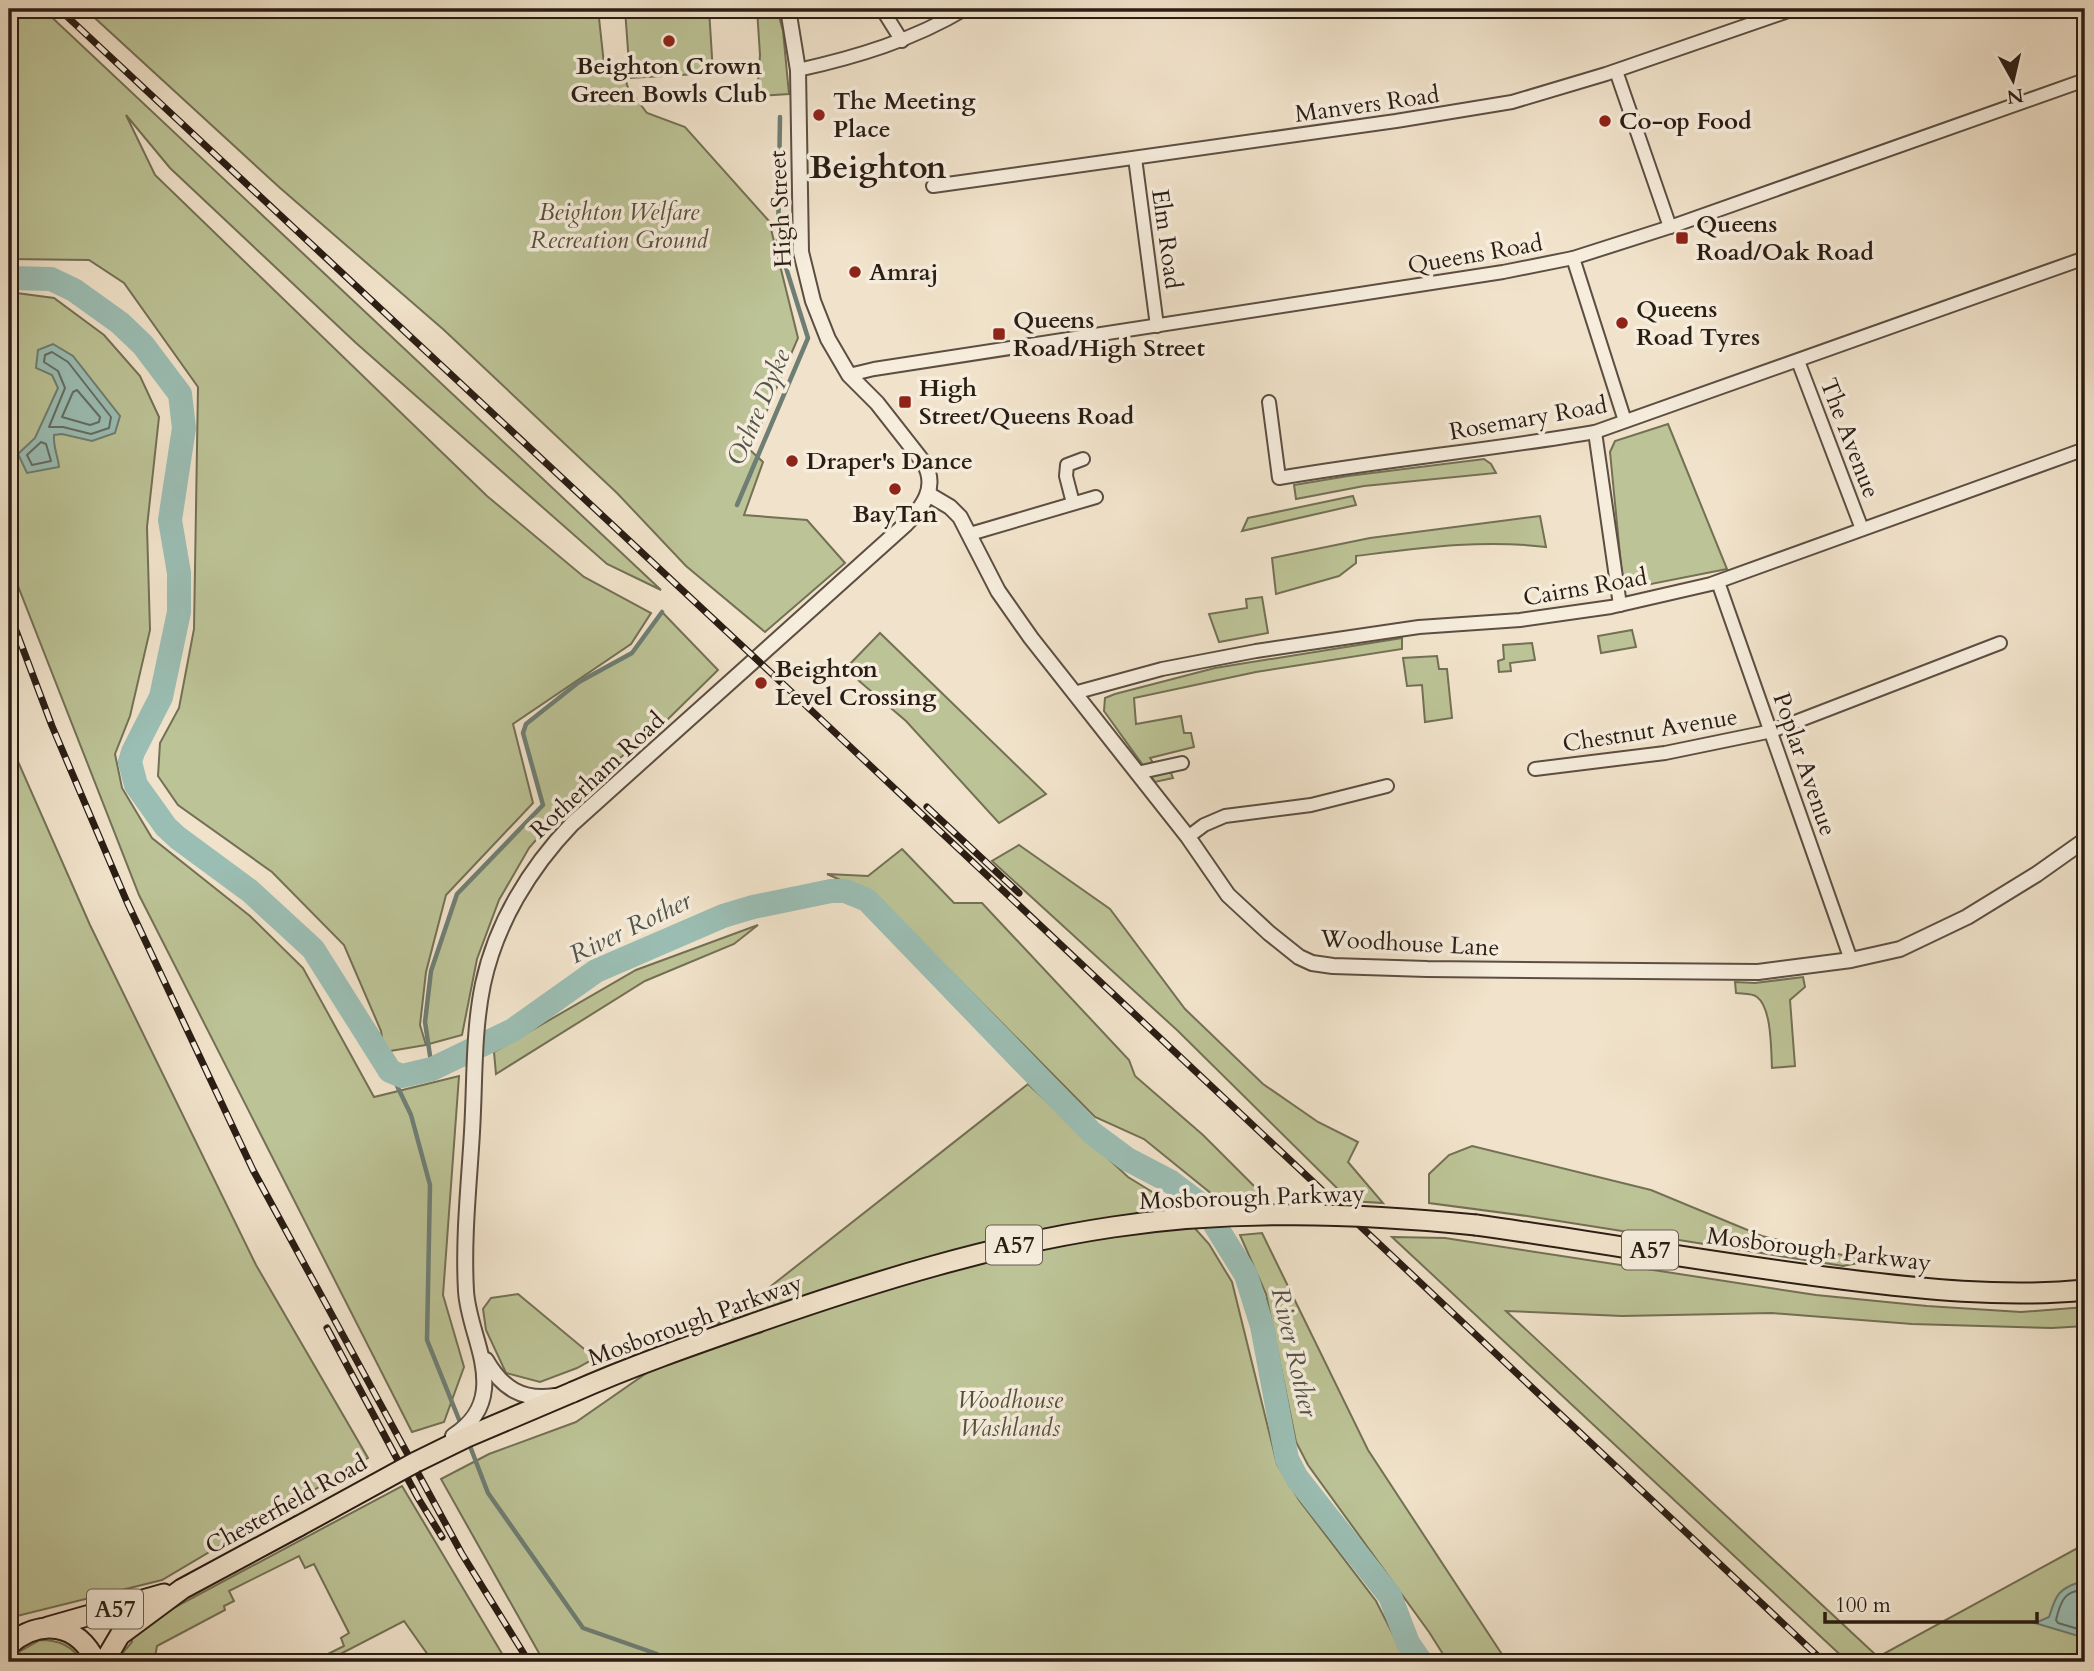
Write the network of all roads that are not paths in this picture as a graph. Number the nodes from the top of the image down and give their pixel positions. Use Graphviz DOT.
graph roads {
  1 [pos="788,9"];
  2 [pos="882,9"];
  3 [pos="965,9"];
  4 [pos="1794,9"];
  5 [pos="902,41"];
  6 [pos="798,70"];
  7 [pos="1616,71"];
  8 [pos="2085,80"];
  9 [pos="1135,158"];
  10 [pos="933,186"];
  11 [pos="1670,227"];
  12 [pos="1573,258"];
  13 [pos="2085,258"];
  14 [pos="1157,326"];
  15 [pos="1798,362"];
  16 [pos="849,375"];
  17 [pos="1269,402"];
  18 [pos="1625,421"];
  19 [pos="1595,432"];
  20 [pos="2085,449"];
  21 [pos="1083,459"];
  22 [pos="928,494"];
  23 [pos="1096,497"];
  24 [pos="1073,503"];
  25 [pos="1862,529"];
  26 [pos="970,534"];
  27 [pos="1718,582"];
  28 [pos="1620,605"];
  29 [pos="2000,643"];
  30 [pos="1074,693"];
  31 [pos="1772,731"];
  32 [pos="1182,763"];
  33 [pos="1535,769"];
  34 [pos="1137,774"];
  35 [pos="1387,786"];
  36 [pos="1188,837"];
  37 [pos="2085,840"];
  38 [pos="1851,960"];
  39 [pos="2085,1290"];
  40 [pos="478,1347"];
  41 [pos="573,1392"];
  42 [pos="467,1432"];
  43 [pos="414,1463"];
  44 [pos="181,1589"];
  45 [pos="48,1627"];
  46 [pos="9,1645"];
  47 [pos="96,1662"];
  48 [pos="104,1662"];
  1 -- 6 [label="street, High Street"];
  2 -- 5 [label="street"];
  3 -- 5 [label="street"];
  4 -- 7 [label="street, Manvers Road"];
  5 -- 6 [label="street"];
  6 -- 16 [label="street, High Street"];
  7 -- 9 [label="street, Manvers Road"];
  7 -- 11 [label="street"];
  8 -- 11 [label="street, Queens Road"];
  9 -- 10 [label="street, Manvers Road"];
  9 -- 14 [label="street, Elm Road"];
  11 -- 12 [label="street, Queens Road"];
  12 -- 14 [label="street, Queens Road"];
  12 -- 18 [label="street"];
  13 -- 15 [label="street, Rosemary Road"];
  14 -- 16 [label="street, Queens Road"];
  15 -- 18 [label="street, Rosemary Road"];
  15 -- 25 [label="street, The Avenue"];
  16 -- 22 [label="street, High Street"];
  17 -- 19 [label="street, Rosemary Road"];
  18 -- 19 [label="street, Rosemary Road"];
  19 -- 28 [label="street"];
  20 -- 25 [label="street, Cairns Road"];
  21 -- 24 [label="street"];
  22 -- 26 [label="street, Woodhouse Lane"];
  22 -- 40 [label="street, Rotherham Road"];
  23 -- 24 [label="street"];
  24 -- 26 [label="street"];
  25 -- 27 [label="street, Cairns Road"];
  26 -- 30 [label="street, Woodhouse Lane"];
  27 -- 28 [label="street, Cairns Road"];
  27 -- 31 [label="street, Poplar Avenue"];
  28 -- 30 [label="street, Cairns Road"];
  29 -- 31 [label="street, Chestnut Avenue"];
  30 -- 34 [label="street, Woodhouse Lane"];
  31 -- 33 [label="street, Chestnut Avenue"];
  31 -- 38 [label="street, Poplar Avenue"];
  32 -- 34 [label="street"];
  34 -- 36 [label="street, Woodhouse Lane"];
  35 -- 36 [label="street"];
  36 -- 38 [label="street, Woodhouse Lane"];
  37 -- 38 [label="street, Woodhouse Lane"];
  39 -- 41 [label="highway, Mosborough Parkway / A57, bridge"];
  40 -- 41 [label="street"];
  40 -- 42 [label="street"];
  41 -- 42 [label="highway, Mosborough Parkway / A57"];
  42 -- 43 [label="highway, Mosborough Parkway / A57"];
  43 -- 44 [label="highway, Chesterfield Road / A57, bridge"];
  44 -- 45 [label="highway, Chesterfield Road / A57"];
  44 -- 48 [label="highway, Chesterfield Road / A57"];
  45 -- 46 [label="highway, A57"];
  45 -- 47 [label="highway, A57"];
}
